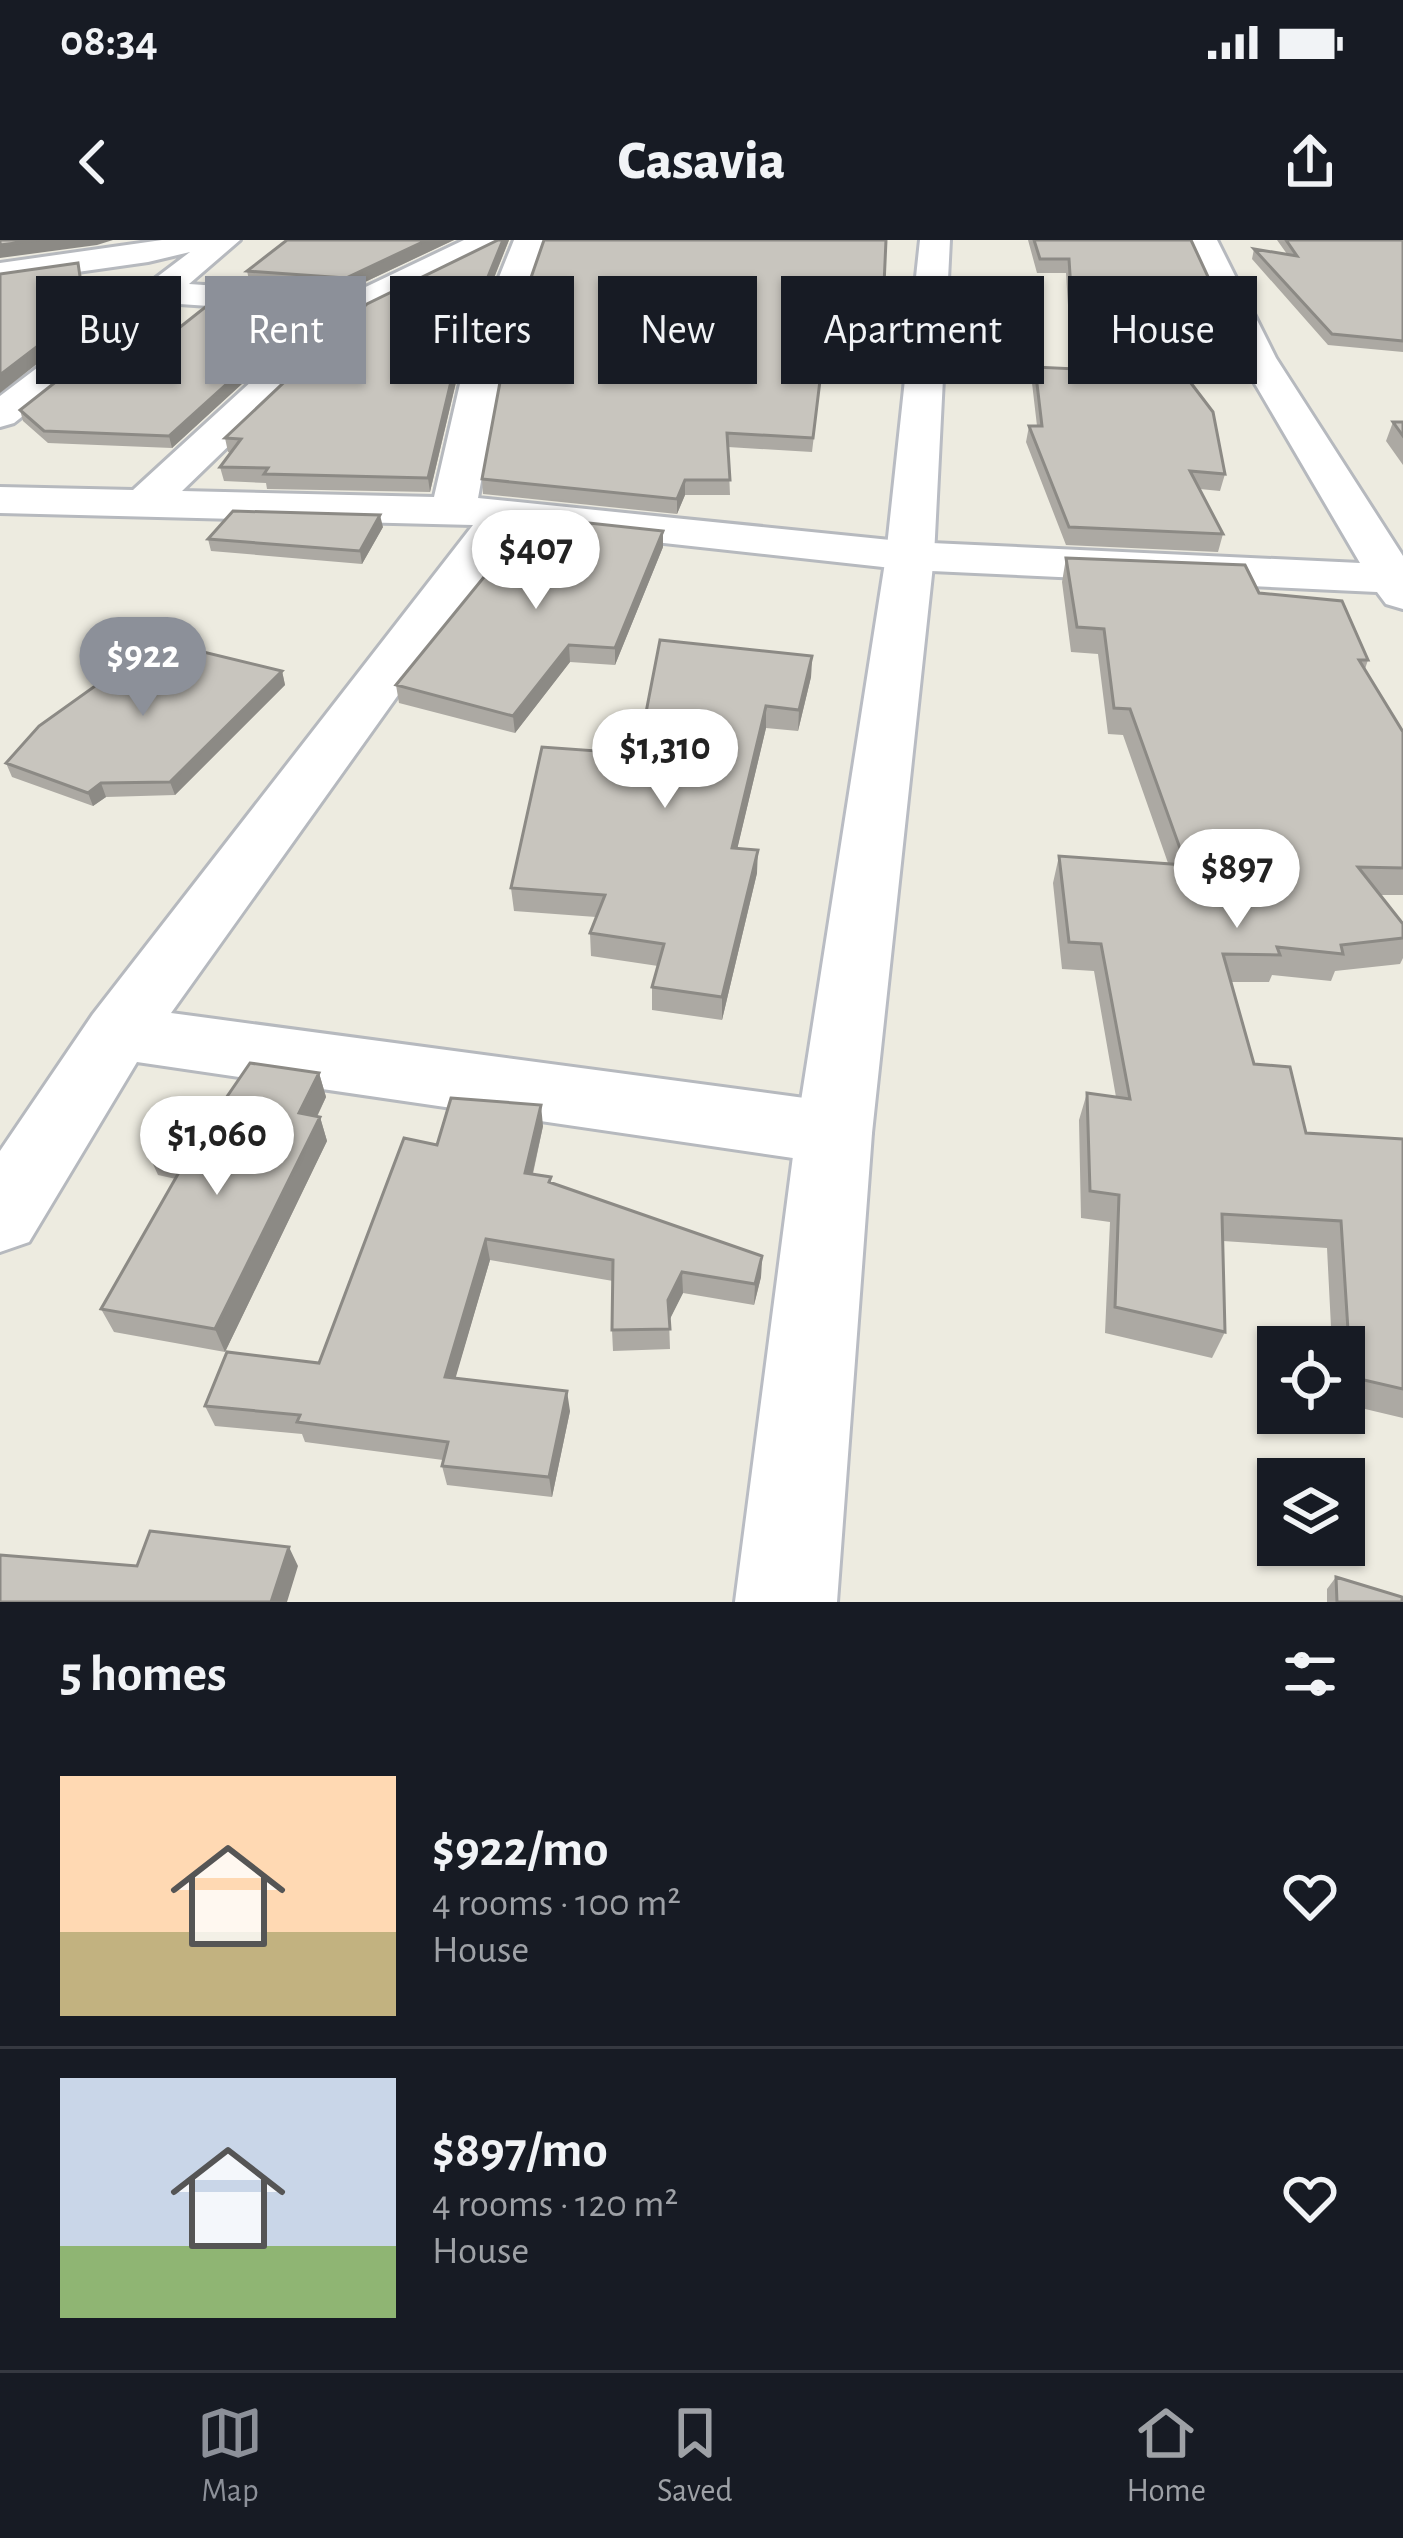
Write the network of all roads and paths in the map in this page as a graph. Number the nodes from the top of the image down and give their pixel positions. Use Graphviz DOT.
graph roads {
  1 [pos="199,240"];
  2 [pos="225,240"];
  3 [pos="488,240"];
  4 [pos="529,240"];
  5 [pos="935,240"];
  6 [pos="1202,240"];
  7 [pos="0,273"];
  8 [pos="177,276"];
  9 [pos="366,300"];
  10 [pos="39,384"];
  11 [pos="271,384"];
  12 [pos="0,415"];
  13 [pos="0,500"];
  14 [pos="141,506"];
  15 [pos="480,512"];
  16 [pos="910,556"];
  17 [pos="1401,584"];
  18 [pos="118,1033"];
  19 [pos="834,1133"];
  20 [pos="0,1218"];
  21 [pos="786,1602"];
  1 -- 7 [label="street"];
  2 -- 8 [label="street"];
  3 -- 9 [label="street"];
  4 -- 15 [label="street"];
  5 -- 16 [label="street"];
  6 -- 17 [label="street"];
  10 -- 12 [label="street"];
  11 -- 14 [label="street"];
  13 -- 14 [label="street"];
  14 -- 15 [label="street"];
  15 -- 16 [label="street"];
  15 -- 18 [label="street"];
  16 -- 17 [label="street"];
  16 -- 19 [label="street"];
  18 -- 19 [label="street"];
  18 -- 20 [label="street"];
  19 -- 21 [label="street"];
}
